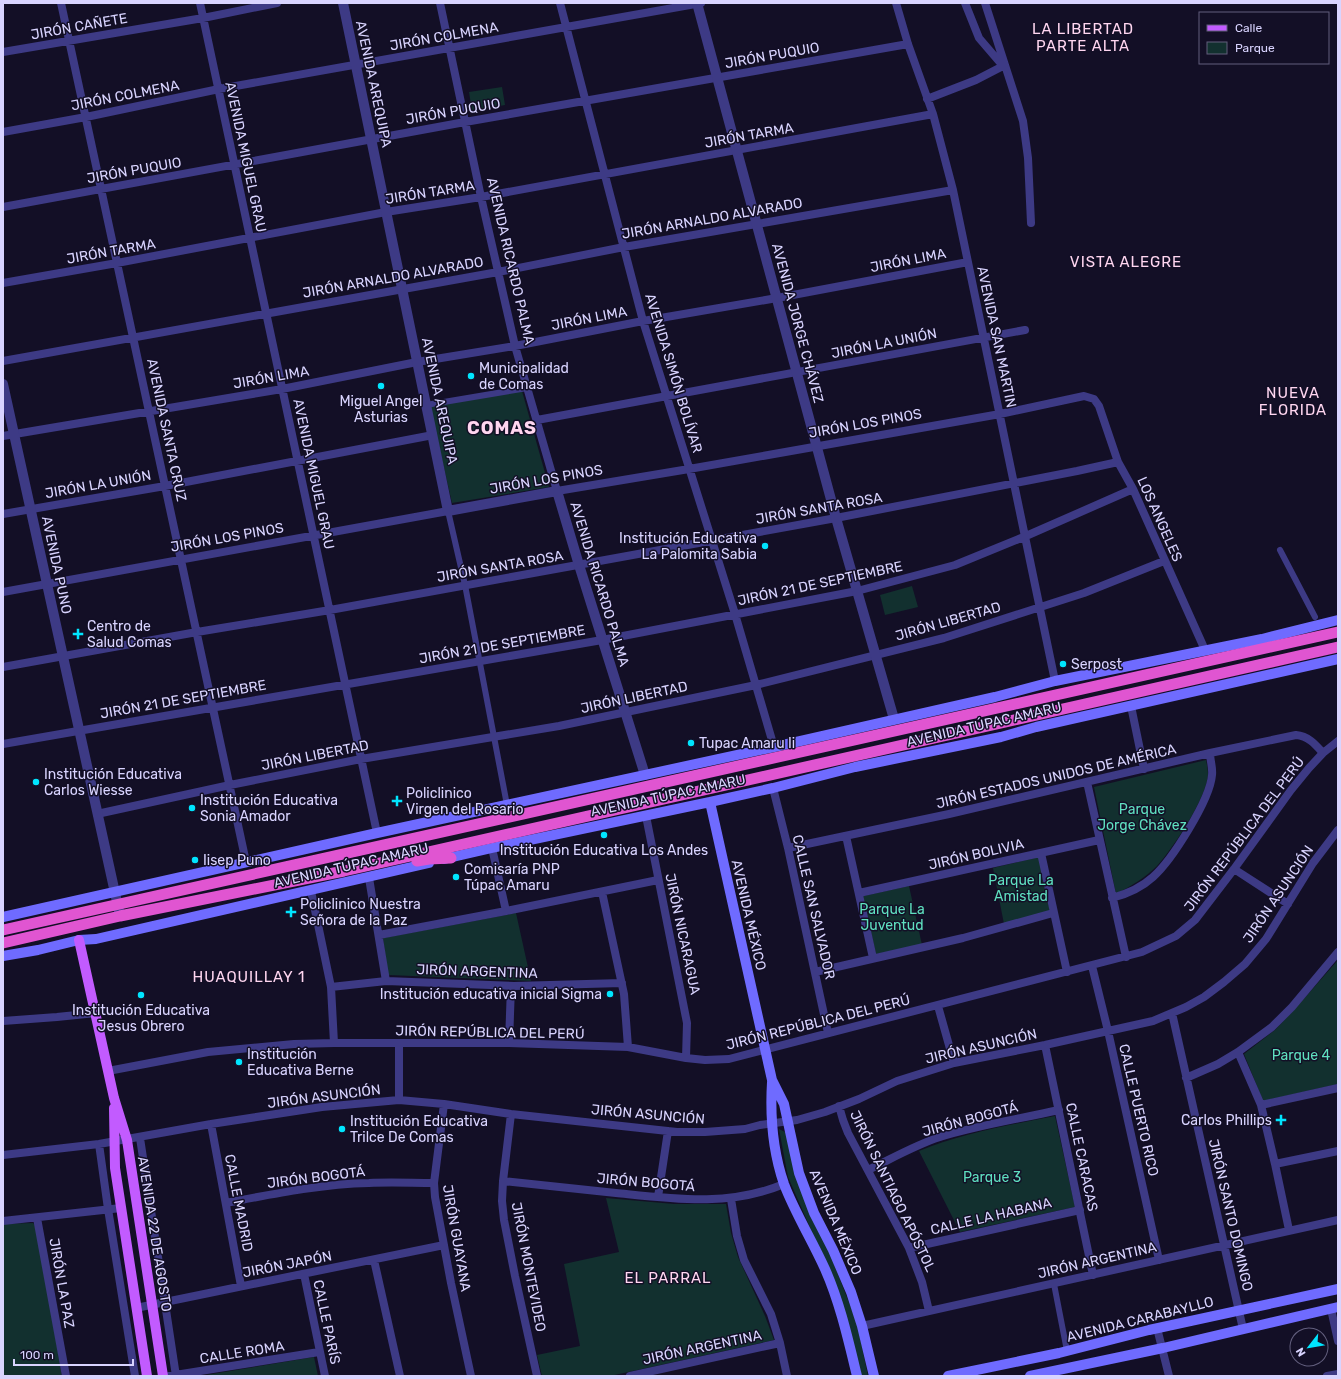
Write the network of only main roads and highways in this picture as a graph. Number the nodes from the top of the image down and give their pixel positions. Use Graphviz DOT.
graph roads {
  1 [pos="1338,620"];
  2 [pos="1338,632"];
  3 [pos="1338,647"];
  4 [pos="1338,659"];
  5 [pos="710,802"];
  6 [pos="452,858"];
  7 [pos="344,871"];
  8 [pos="3,917"];
  9 [pos="3,930"];
  10 [pos="79,940"];
  11 [pos="3,944"];
  12 [pos="3,956"];
  13 [pos="772,1080"];
  14 [pos="114,1098"];
  15 [pos="1338,1289"];
  16 [pos="1335,1308"];
  17 [pos="147,1376"];
  18 [pos="163,1376"];
  19 [pos="857,1376"];
  20 [pos="874,1376"];
  21 [pos="948,1376"];
  22 [pos="1030,1376"];
  1 -- 8 [label="main road, AVENIDA TÚPAC AMARU"];
  2 -- 9 [label="highway, AVENIDA TÚPAC AMARU"];
  3 -- 7 [label="highway, AVENIDA TÚPAC AMARU"];
  4 -- 5 [label="main road, AVENIDA TÚPAC AMARU"];
  5 -- 6 [label="main road, AVENIDA TÚPAC AMARU"];
  5 -- 13 [label="main road, AVENIDA MÉXICO"];
  6 -- 7 [label="highway"];
  6 -- 10 [label="main road, AVENIDA TÚPAC AMARU"];
  7 -- 11 [label="highway, AVENIDA TÚPAC AMARU"];
  10 -- 12 [label="main road, AVENIDA TÚPAC AMARU"];
  10 -- 14 [label="main road, AVENIDA 22 DE AGOSTO"];
  13 -- 19 [label="main road, AVENIDA MÉXICO"];
  13 -- 20 [label="main road, AVENIDA MÉXICO"];
  14 -- 17 [label="main road, AVENIDA 22 DE AGOSTO"];
  14 -- 18 [label="main road, AVENIDA 22 DE AGOSTO"];
  15 -- 21 [label="main road, AVENIDA CARABAYLLO"];
  16 -- 22 [label="main road"];
}
